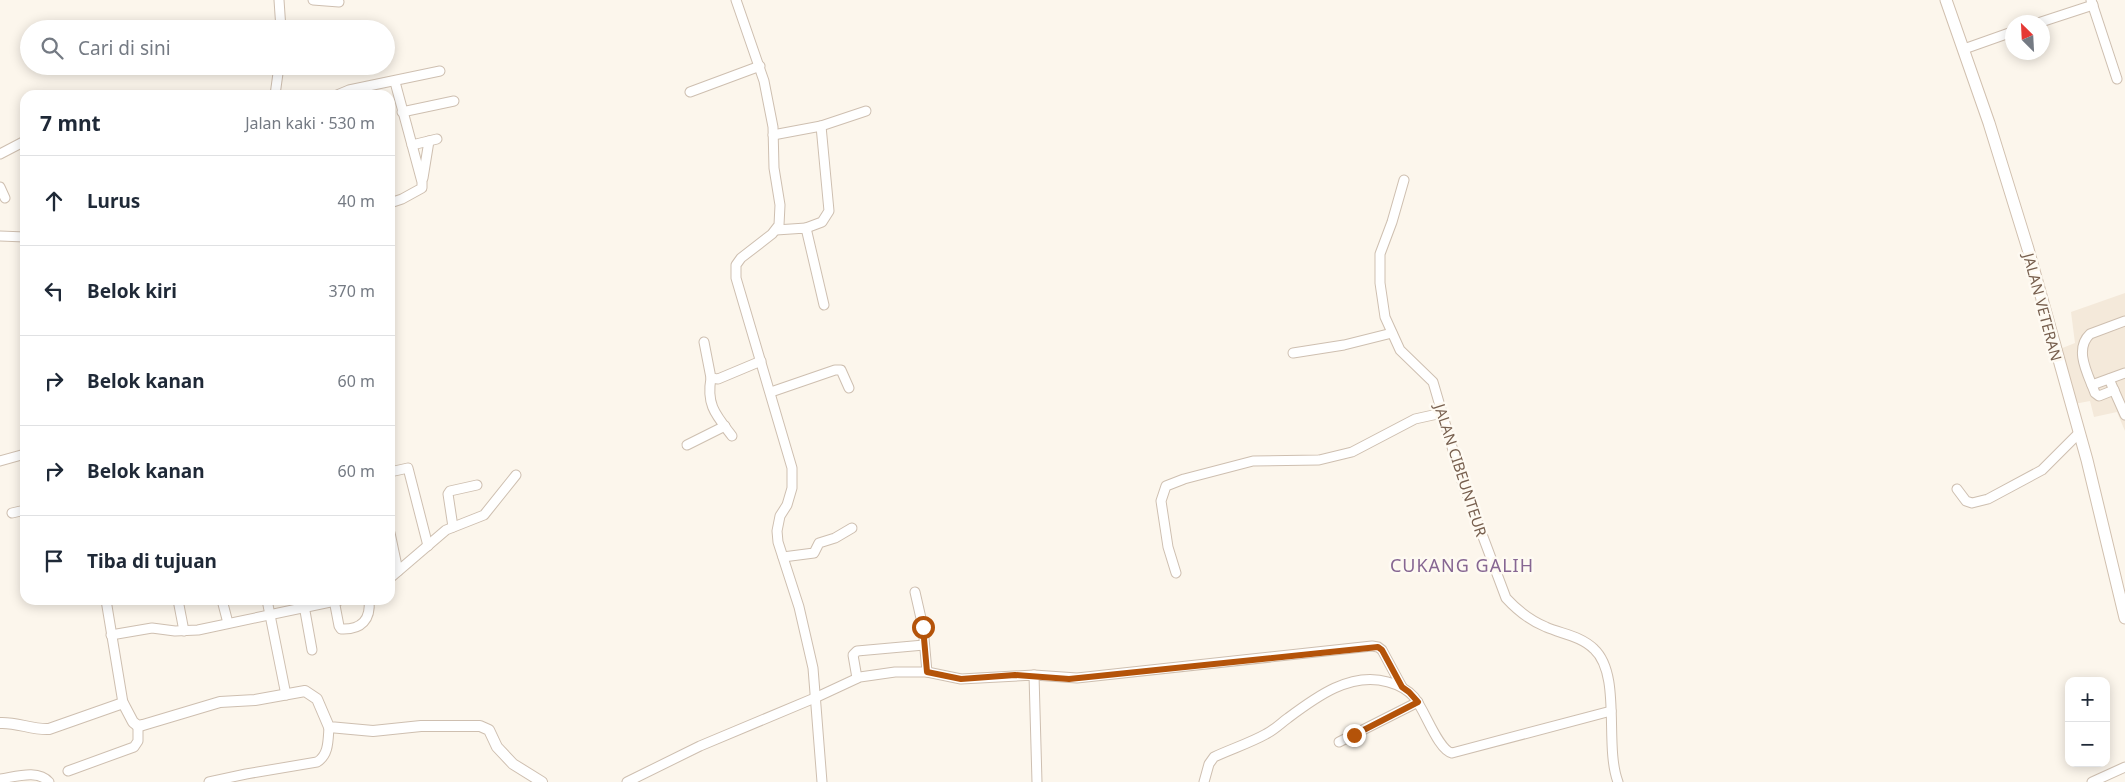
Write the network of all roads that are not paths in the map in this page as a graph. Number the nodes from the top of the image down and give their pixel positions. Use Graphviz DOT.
graph roads {
  1 [pos="279,0"];
  2 [pos="313,0"];
  3 [pos="736,0"];
  4 [pos="1946,0"];
  5 [pos="339,2"];
  6 [pos="2092,2"];
  7 [pos="2050,18"];
  8 [pos="280,20"];
  9 [pos="2005,34"];
  10 [pos="1964,49"];
  11 [pos="760,66"];
  12 [pos="440,71"];
  13 [pos="278,75"];
  14 [pos="2117,78"];
  15 [pos="395,82"];
  16 [pos="276,90"];
  17 [pos="349,90"];
  18 [pos="690,92"];
  19 [pos="454,101"];
  20 [pos="866,111"];
  21 [pos="402,112"];
  22 [pos="821,126"];
  23 [pos="773,135"];
  24 [pos="20,144"];
  25 [pos="412,145"];
  26 [pos="0,154"];
  27 [pos="1404,180"];
  28 [pos="422,182"];
  29 [pos="0,187"];
  30 [pos="5,198"];
  31 [pos="402,199"];
  32 [pos="395,201"];
  33 [pos="395,205"];
  34 [pos="806,228"];
  35 [pos="776,230"];
  36 [pos="0,236"];
  37 [pos="20,237"];
  38 [pos="824,305"];
  39 [pos="2125,322"];
  40 [pos="1392,334"];
  41 [pos="704,342"];
  42 [pos="1293,353"];
  43 [pos="761,361"];
  44 [pos="2125,373"];
  45 [pos="711,378"];
  46 [pos="2109,378"];
  47 [pos="2092,385"];
  48 [pos="849,388"];
  49 [pos="2114,390"];
  50 [pos="771,392"];
  51 [pos="1442,413"];
  52 [pos="2125,416"];
  53 [pos="724,426"];
  54 [pos="2079,433"];
  55 [pos="732,436"];
  56 [pos="687,445"];
  57 [pos="20,455"];
  58 [pos="0,461"];
  59 [pos="395,471"];
  60 [pos="516,475"];
  61 [pos="477,485"];
  62 [pos="1957,489"];
  63 [pos="20,511"];
  64 [pos="12,513"];
  65 [pos="453,527"];
  66 [pos="852,528"];
  67 [pos="428,546"];
  68 [pos="395,556"];
  69 [pos="783,557"];
  70 [pos="398,570"];
  71 [pos="395,573"];
  72 [pos="1176,573"];
  73 [pos="915,592"];
  74 [pos="107,605"];
  75 [pos="179,605"];
  76 [pos="223,605"];
  77 [pos="268,605"];
  78 [pos="300,605"];
  79 [pos="303,605"];
  80 [pos="337,605"];
  81 [pos="370,605"];
  82 [pos="270,615"];
  83 [pos="2125,618"];
  84 [pos="228,623"];
  85 [pos="184,631"];
  86 [pos="111,635"];
  87 [pos="924,645"];
  88 [pos="312,650"];
  89 [pos="927,672"];
  90 [pos="1034,675"];
  91 [pos="857,678"];
  92 [pos="1402,687"];
  93 [pos="286,695"];
  94 [pos="816,697"];
  95 [pos="1418,702"];
  96 [pos="123,703"];
  97 [pos="1610,711"];
  98 [pos="0,723"];
  99 [pos="138,726"];
  100 [pos="329,727"];
  101 [pos="1339,742"];
  102 [pos="2125,767"];
  103 [pos="68,771"];
  104 [pos="527,778"];
  105 [pos="0,779"];
  106 [pos="49,782"];
  107 [pos="209,782"];
  108 [pos="542,782"];
  109 [pos="627,782"];
  110 [pos="822,782"];
  111 [pos="1037,782"];
  112 [pos="1204,782"];
  113 [pos="1618,782"];
  114 [pos="2092,782"];
  1 -- 8 [label="street"];
  2 -- 5 [label="street"];
  3 -- 11 [label="street"];
  4 -- 10 [label="main road, JALAN VETERAN"];
  6 -- 7 [label="street"];
  6 -- 14 [label="street"];
  9 -- 10 [label="street"];
  10 -- 54 [label="main road, JALAN VETERAN"];
  11 -- 18 [label="street"];
  11 -- 23 [label="street"];
  12 -- 15 [label="street"];
  13 -- 16 [label="street"];
  15 -- 17 [label="street"];
  15 -- 21 [label="street"];
  19 -- 21 [label="street"];
  20 -- 22 [label="street"];
  21 -- 25 [label="street"];
  22 -- 23 [label="street"];
  22 -- 34 [label="street"];
  23 -- 35 [label="street"];
  24 -- 26 [label="street"];
  25 -- 28 [label="street"];
  25 -- 28 [label="street"];
  27 -- 40 [label="street, JALAN CIBEUNTEUR"];
  28 -- 31 [label="street"];
  29 -- 30 [label="street"];
  31 -- 32 [label="street"];
  31 -- 33 [label="street"];
  34 -- 35 [label="street"];
  34 -- 38 [label="street"];
  35 -- 43 [label="street"];
  36 -- 37 [label="street"];
  39 -- 47 [label="street"];
  40 -- 42 [label="street"];
  40 -- 51 [label="street, JALAN CIBEUNTEUR"];
  41 -- 45 [label="street"];
  43 -- 45 [label="street"];
  43 -- 50 [label="street"];
  44 -- 46 [label="street"];
  45 -- 53 [label="street"];
  46 -- 47 [label="street"];
  46 -- 49 [label="street"];
  47 -- 49 [label="street"];
  48 -- 50 [label="street"];
  49 -- 52 [label="street"];
  50 -- 69 [label="street"];
  51 -- 72 [label="street"];
  51 -- 97 [label="street, JALAN CIBEUNTEUR"];
  53 -- 55 [label="street"];
  53 -- 56 [label="street"];
  54 -- 62 [label="street"];
  54 -- 83 [label="main road, JALAN VETERAN"];
  57 -- 58 [label="street"];
  59 -- 67 [label="street"];
  60 -- 65 [label="street"];
  61 -- 65 [label="street"];
  63 -- 64 [label="street"];
  65 -- 67 [label="street"];
  66 -- 69 [label="street"];
  67 -- 70 [label="street"];
  68 -- 70 [label="street"];
  69 -- 94 [label="street"];
  70 -- 71 [label="street"];
  73 -- 87 [label="street"];
  74 -- 86 [label="street"];
  75 -- 85 [label="street"];
  76 -- 84 [label="street"];
  77 -- 82 [label="street"];
  78 -- 82 [label="street"];
  79 -- 88 [label="street"];
  80 -- 81 [label="street"];
  82 -- 84 [label="street"];
  82 -- 93 [label="street"];
  84 -- 85 [label="street"];
  85 -- 86 [label="street"];
  86 -- 96 [label="street"];
  87 -- 89 [label="street"];
  87 -- 91 [label="street"];
  89 -- 90 [label="street"];
  89 -- 91 [label="street"];
  90 -- 92 [label="street"];
  90 -- 111 [label="street"];
  91 -- 94 [label="street"];
  92 -- 95 [label="street"];
  92 -- 112 [label="street"];
  93 -- 99 [label="street"];
  93 -- 100 [label="street"];
  94 -- 109 [label="street"];
  94 -- 110 [label="street"];
  95 -- 97 [label="street"];
  95 -- 101 [label="street"];
  96 -- 98 [label="street"];
  96 -- 99 [label="street"];
  97 -- 113 [label="street, JALAN CIBEUNTEUR"];
  99 -- 103 [label="street"];
  100 -- 104 [label="street"];
  100 -- 107 [label="street"];
  102 -- 114 [label="street"];
  104 -- 108 [label="street"];
  105 -- 106 [label="street"];
}
